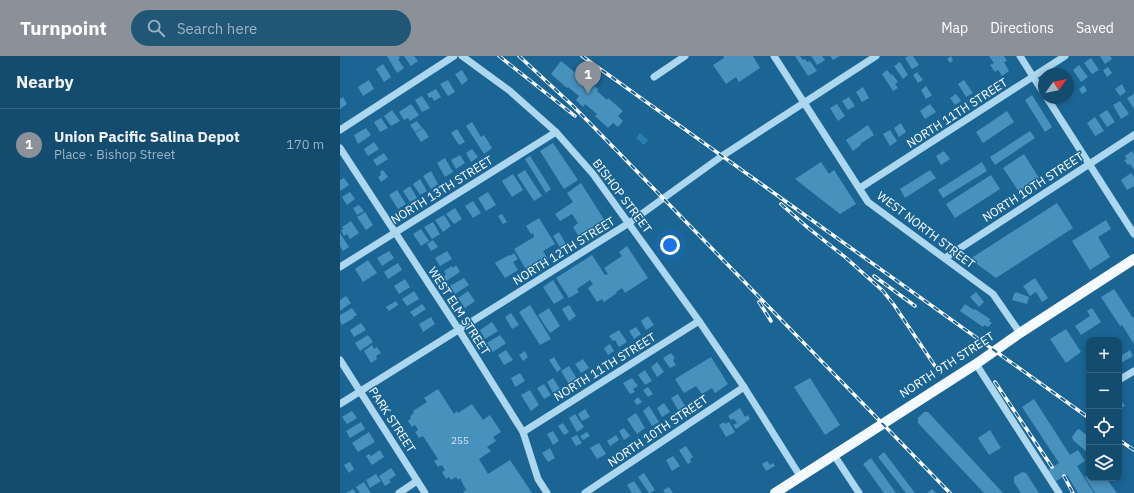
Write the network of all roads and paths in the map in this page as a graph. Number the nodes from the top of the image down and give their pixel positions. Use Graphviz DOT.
graph roads {
  1 [pos="454,56"];
  2 [pos="462,56"];
  3 [pos="685,56"];
  4 [pos="774,56"];
  5 [pos="876,56"];
  6 [pos="1020,56"];
  7 [pos="1065,56"];
  8 [pos="1033,76"];
  9 [pos="654,77"];
  10 [pos="1038,84"];
  11 [pos="805,103"];
  12 [pos="1051,104"];
  13 [pos="340,130"];
  14 [pos="556,132"];
  15 [pos="1134,135"];
  16 [pos="340,148"];
  17 [pos="1089,164"];
  18 [pos="860,188"];
  19 [pos="629,223"];
  20 [pos="395,232"];
  21 [pos="1134,234"];
  22 [pos="945,258"];
  23 [pos="1134,259"];
  24 [pos="340,267"];
  25 [pos="699,321"];
  26 [pos="459,330"];
  27 [pos="1020,333"];
  28 [pos="340,360"];
  29 [pos="976,364"];
  30 [pos="1134,371"];
  31 [pos="1122,378"];
  32 [pos="744,387"];
  33 [pos="360,391"];
  34 [pos="340,404"];
  35 [pos="523,432"];
  36 [pos="834,455"];
  37 [pos="800,476"];
  38 [pos="417,481"];
  39 [pos="399,493"];
  40 [pos="425,493"];
  41 [pos="547,493"];
  42 [pos="585,493"];
  43 [pos="775,493"];
  44 [pos="859,493"];
  45 [pos="1059,493"];
  1 -- 13 [label="street"];
  2 -- 14 [label="street, BISHOP STREET"];
  3 -- 9 [label="street"];
  4 -- 11 [label="street, WEST NORTH STREET"];
  5 -- 11 [label="street, NORTH 12TH STREET"];
  6 -- 8 [label="street"];
  7 -- 8 [label="street, NORTH 11TH STREET"];
  8 -- 10 [label="street"];
  8 -- 18 [label="street, NORTH 11TH STREET"];
  11 -- 18 [label="street, WEST NORTH STREET"];
  11 -- 19 [label="street, NORTH 12TH STREET"];
  12 -- 17 [label="street"];
  14 -- 19 [label="street, BISHOP STREET"];
  14 -- 20 [label="street, NORTH 13TH STREET"];
  15 -- 17 [label="street, NORTH 10TH STREET"];
  16 -- 20 [label="street, WEST ELM STREET"];
  17 -- 21 [label="street"];
  17 -- 22 [label="street, NORTH 10TH STREET"];
  18 -- 22 [label="street, WEST NORTH STREET"];
  19 -- 25 [label="street, BISHOP STREET"];
  19 -- 26 [label="street, NORTH 12TH STREET"];
  20 -- 24 [label="street, NORTH 13TH STREET"];
  20 -- 26 [label="street, WEST ELM STREET"];
  22 -- 27 [label="street, WEST NORTH STREET"];
  23 -- 27 [label="main road, NORTH 9TH STREET"];
  25 -- 32 [label="street, BISHOP STREET"];
  25 -- 35 [label="street, NORTH 11TH STREET"];
  26 -- 33 [label="street, NORTH 12TH STREET"];
  26 -- 35 [label="street, WEST ELM STREET"];
  27 -- 29 [label="main road, NORTH 9TH STREET"];
  28 -- 33 [label="street, PARK STREET"];
  29 -- 36 [label="main road, NORTH 9TH STREET"];
  29 -- 45 [label="street"];
  30 -- 31 [label="street"];
  32 -- 37 [label="street, BISHOP STREET"];
  32 -- 42 [label="street, NORTH 10TH STREET"];
  33 -- 34 [label="street, NORTH 12TH STREET"];
  33 -- 38 [label="street, PARK STREET"];
  35 -- 41 [label="street, WEST ELM STREET"];
  36 -- 37 [label="main road, NORTH 9TH STREET"];
  36 -- 44 [label="street"];
  37 -- 43 [label="main road, NORTH 9TH STREET"];
  38 -- 39 [label="street"];
  38 -- 40 [label="street, PARK STREET"];
}
